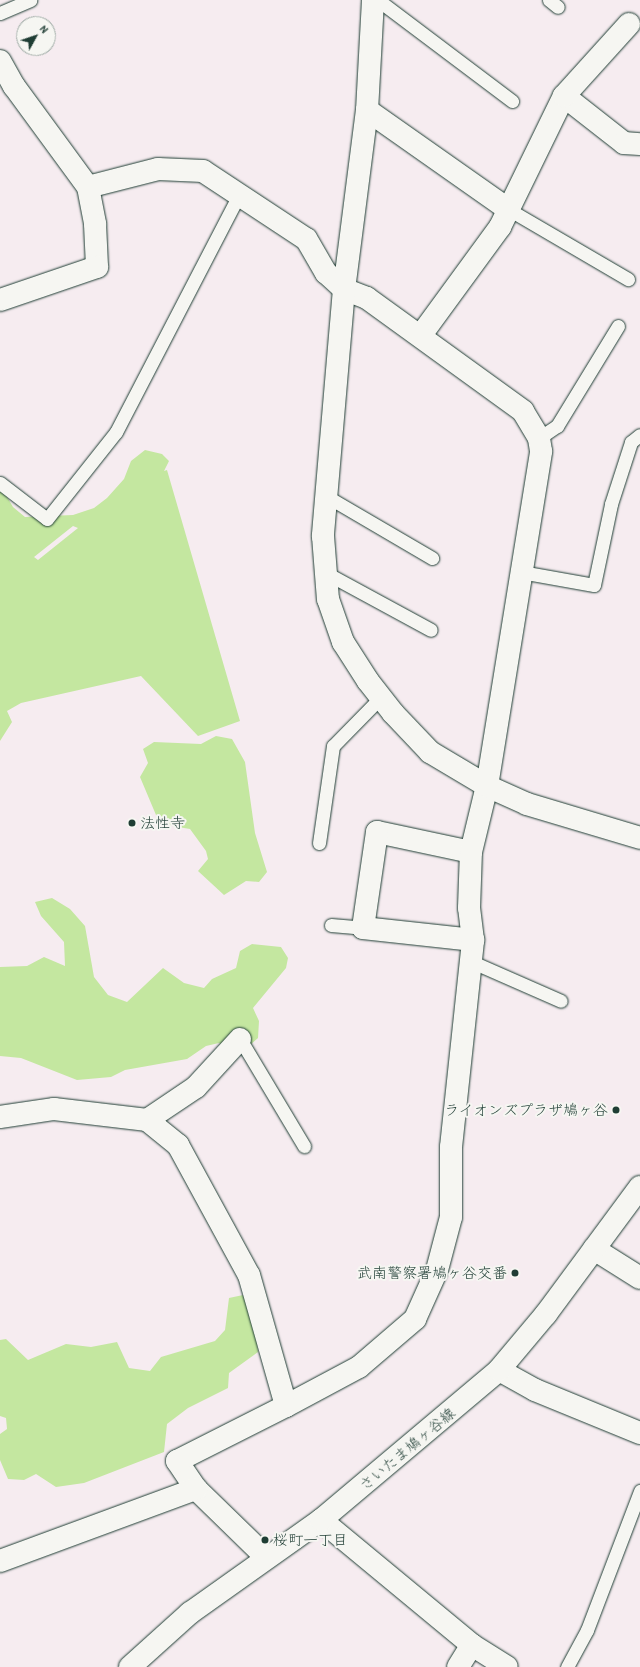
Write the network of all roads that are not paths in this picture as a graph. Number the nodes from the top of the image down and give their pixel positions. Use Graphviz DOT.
graph roads {
  1 [pos="30,0"];
  2 [pos="373,0"];
  3 [pos="378,0"];
  4 [pos="0,13"];
  5 [pos="629,24"];
  6 [pos="0,61"];
  7 [pos="564,96"];
  8 [pos="512,101"];
  9 [pos="367,110"];
  10 [pos="640,144"];
  11 [pos="88,187"];
  12 [pos="239,195"];
  13 [pos="508,209"];
  14 [pos="628,279"];
  15 [pos="344,290"];
  16 [pos="0,300"];
  17 [pos="618,326"];
  18 [pos="421,335"];
  19 [pos="640,436"];
  20 [pos="539,438"];
  21 [pos="0,483"];
  22 [pos="326,496"];
  23 [pos="432,558"];
  24 [pos="521,572"];
  25 [pos="326,573"];
  26 [pos="431,630"];
  27 [pos="381,697"];
  28 [pos="486,786"];
  29 [pos="640,838"];
  30 [pos="319,843"];
  31 [pos="472,852"];
  32 [pos="331,925"];
  33 [pos="363,928"];
  34 [pos="473,940"];
  35 [pos="470,961"];
  36 [pos="561,1001"];
  37 [pos="240,1039"];
  38 [pos="0,1117"];
  39 [pos="147,1120"];
  40 [pos="304,1146"];
  41 [pos="640,1187"];
  42 [pos="594,1249"];
  43 [pos="640,1278"];
  44 [pos="499,1370"];
  45 [pos="286,1406"];
  46 [pos="640,1433"];
  47 [pos="196,1489"];
  48 [pos="640,1491"];
  49 [pos="321,1520"];
  50 [pos="266,1557"];
  51 [pos="0,1560"];
  52 [pos="472,1645"];
  53 [pos="130,1667"];
  54 [pos="458,1667"];
  55 [pos="507,1667"];
  56 [pos="567,1667"];
  1 -- 4 [label="lane"];
  2 -- 9 [label="street"];
  3 -- 8 [label="lane"];
  5 -- 7 [label="street"];
  6 -- 11 [label="street"];
  7 -- 10 [label="street"];
  7 -- 13 [label="street"];
  9 -- 13 [label="street"];
  9 -- 15 [label="street"];
  11 -- 12 [label="street"];
  11 -- 16 [label="street"];
  12 -- 15 [label="street"];
  12 -- 21 [label="lane"];
  13 -- 14 [label="lane"];
  13 -- 18 [label="street"];
  15 -- 18 [label="street"];
  15 -- 22 [label="street"];
  17 -- 20 [label="lane"];
  18 -- 20 [label="street"];
  19 -- 24 [label="lane"];
  20 -- 24 [label="street"];
  22 -- 23 [label="lane"];
  22 -- 25 [label="street"];
  24 -- 28 [label="street"];
  25 -- 26 [label="lane"];
  25 -- 27 [label="street"];
  27 -- 28 [label="street"];
  27 -- 30 [label="lane"];
  28 -- 29 [label="street"];
  28 -- 31 [label="street"];
  31 -- 33 [label="street"];
  31 -- 34 [label="street"];
  32 -- 33 [label="lane"];
  33 -- 34 [label="street"];
  34 -- 35 [label="street"];
  35 -- 36 [label="lane"];
  35 -- 45 [label="street"];
  37 -- 39 [label="street"];
  37 -- 40 [label="lane"];
  38 -- 39 [label="street"];
  39 -- 45 [label="street"];
  41 -- 42 [label="street, さいたま鳩ヶ谷線"];
  42 -- 43 [label="street"];
  42 -- 44 [label="street, さいたま鳩ヶ谷線"];
  44 -- 46 [label="street"];
  44 -- 49 [label="street, さいたま鳩ヶ谷線"];
  45 -- 47 [label="street"];
  47 -- 50 [label="street"];
  47 -- 51 [label="street"];
  48 -- 56 [label="lane"];
  49 -- 50 [label="street, さいたま鳩ヶ谷線"];
  49 -- 52 [label="street"];
  50 -- 53 [label="street, さいたま鳩ヶ谷線"];
  52 -- 54 [label="street"];
  52 -- 55 [label="street"];
}
